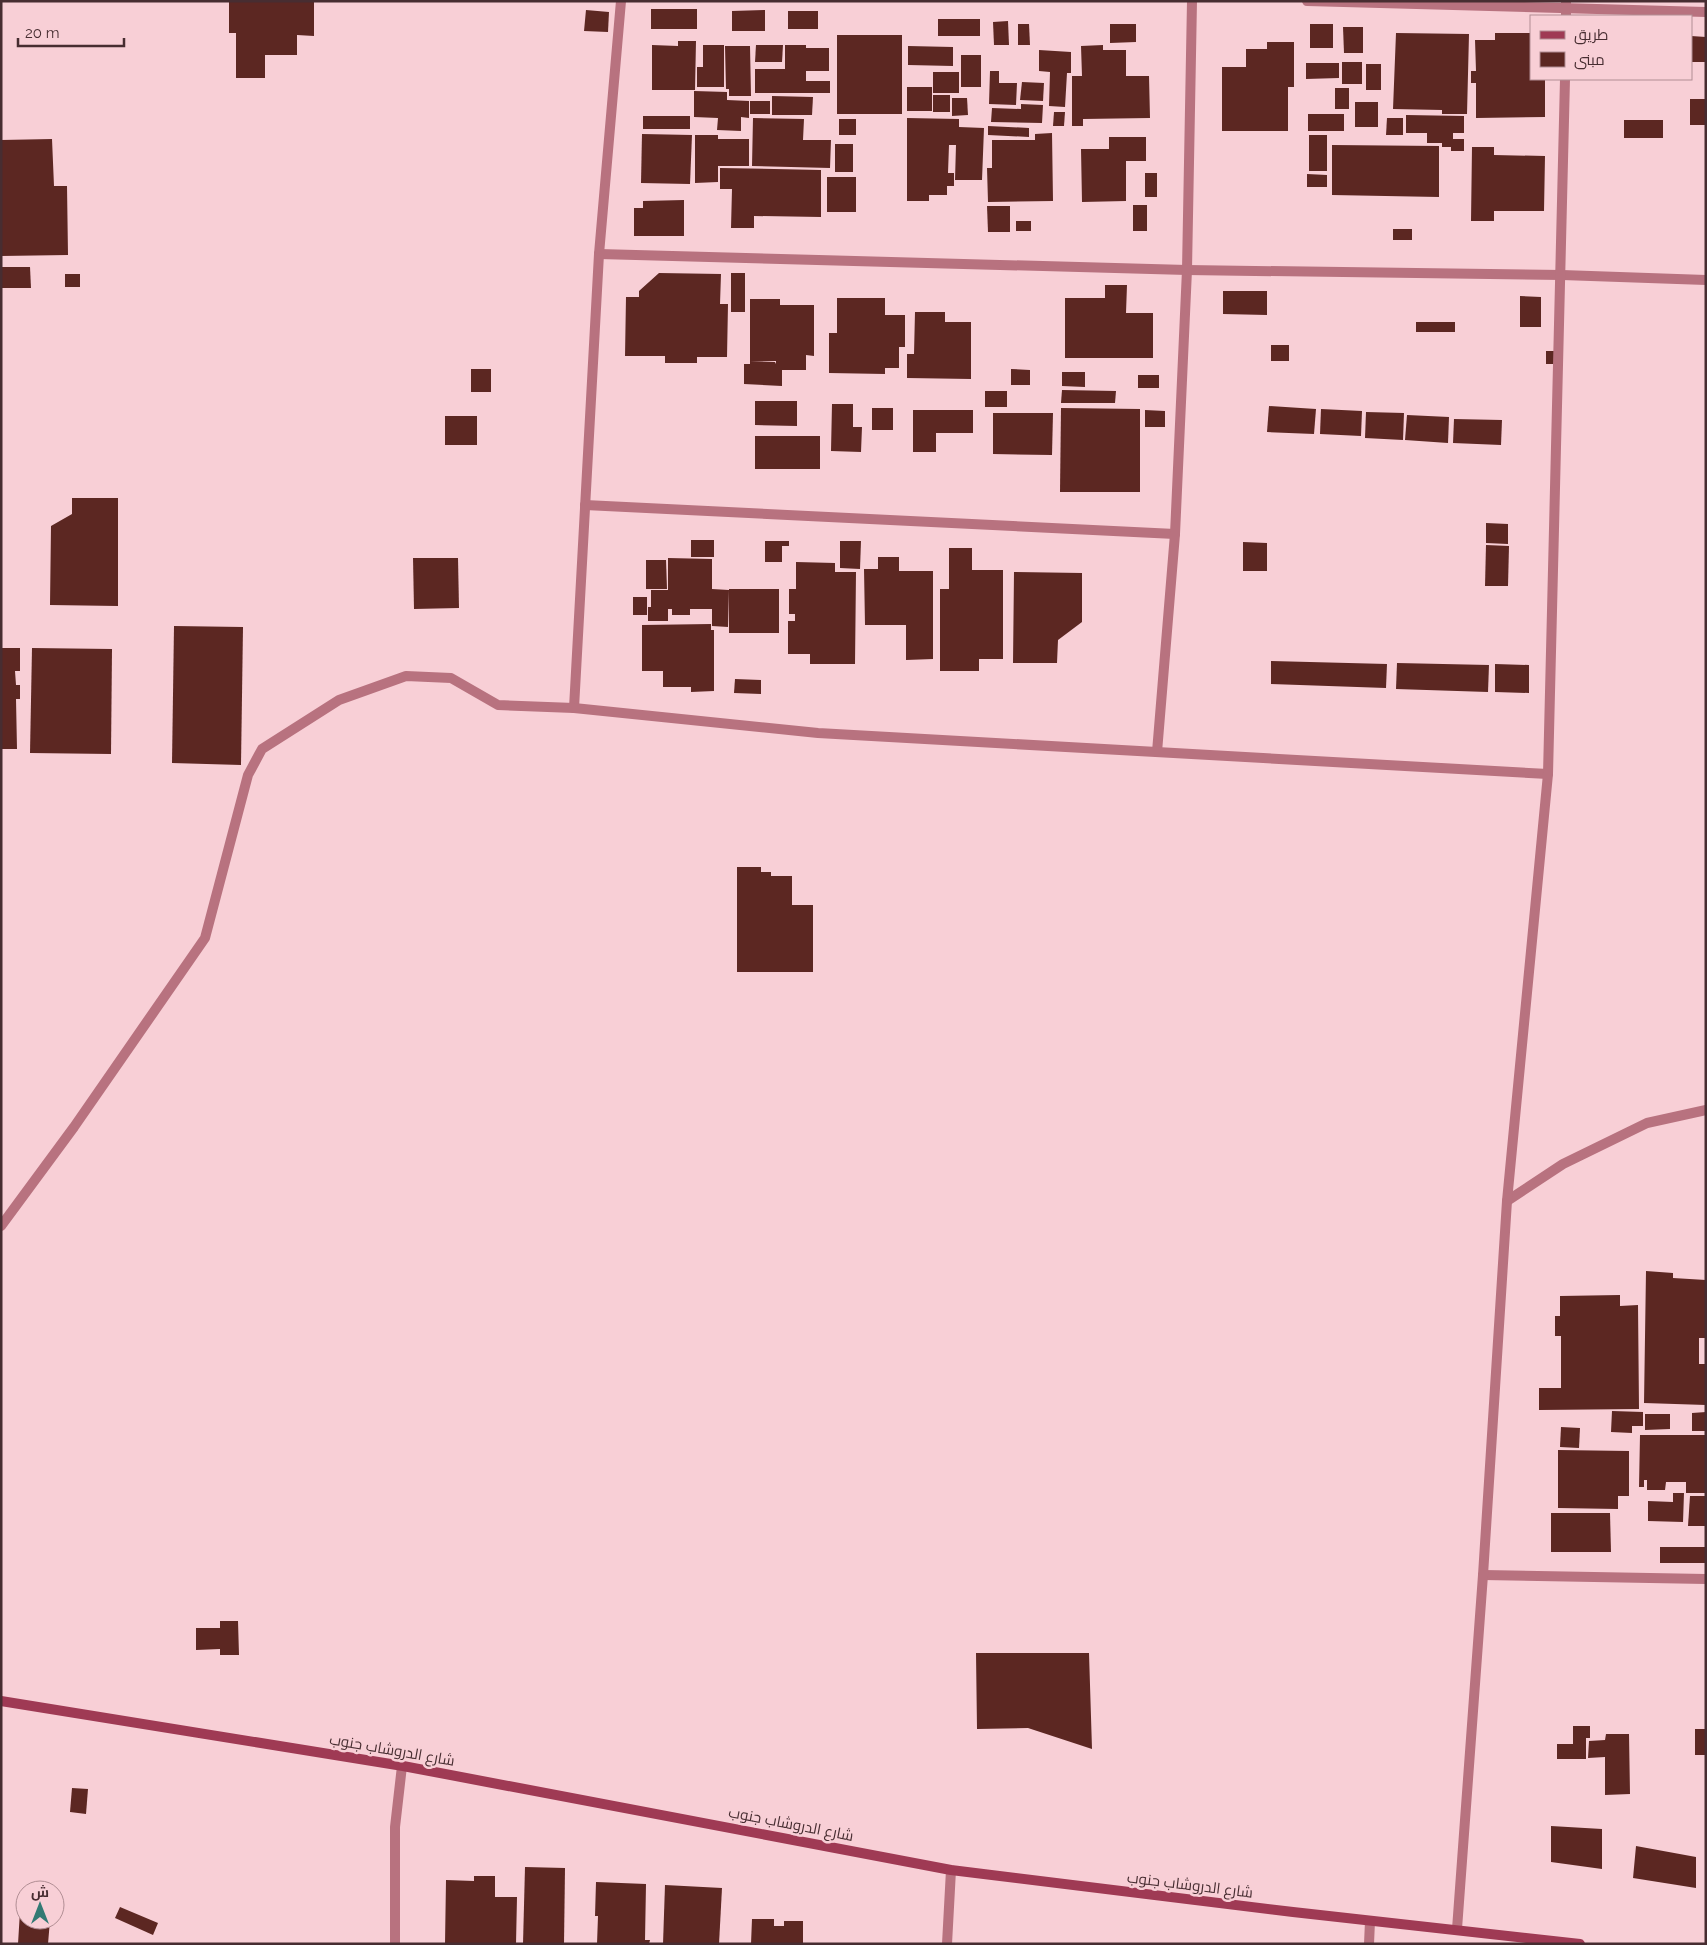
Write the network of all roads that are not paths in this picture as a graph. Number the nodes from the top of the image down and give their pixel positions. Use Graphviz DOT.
graph roads {
  1 [pos="621,1"];
  2 [pos="1192,1"];
  3 [pos="1307,1"];
  4 [pos="1566,9"];
  5 [pos="1706,12"];
  6 [pos="1565,80"];
  7 [pos="599,254"];
  8 [pos="1187,270"];
  9 [pos="1562,275"];
  10 [pos="1706,280"];
  11 [pos="585,505"];
  12 [pos="1175,534"];
  13 [pos="574,708"];
  14 [pos="1157,752"];
  15 [pos="1548,774"];
  16 [pos="1706,1110"];
  17 [pos="1507,1201"];
  18 [pos="1,1226"];
  19 [pos="1484,1575"];
  20 [pos="1706,1579"];
  21 [pos="1,1702"];
  22 [pos="402,1766"];
  23 [pos="951,1870"];
  24 [pos="1370,1920"];
  25 [pos="1457,1929"];
  26 [pos="395,1944"];
  27 [pos="947,1944"];
  28 [pos="1369,1944"];
  29 [pos="1580,1944"];
  1 -- 7 [label="street"];
  2 -- 8 [label="street"];
  3 -- 4 [label="street"];
  4 -- 5 [label="street"];
  6 -- 9 [label="street"];
  7 -- 8 [label="street"];
  7 -- 11 [label="street"];
  8 -- 9 [label="street"];
  8 -- 12 [label="street"];
  9 -- 10 [label="street"];
  9 -- 15 [label="street"];
  11 -- 12 [label="street"];
  11 -- 13 [label="street"];
  12 -- 14 [label="street"];
  13 -- 14 [label="street"];
  13 -- 18 [label="street"];
  14 -- 15 [label="street"];
  15 -- 17 [label="street"];
  16 -- 17 [label="street"];
  17 -- 19 [label="street"];
  19 -- 20 [label="street"];
  19 -- 25 [label="street"];
  21 -- 22 [label="street, شارع الدروشاب جنوب"];
  22 -- 23 [label="street, شارع الدروشاب جنوب"];
  22 -- 26 [label="street"];
  23 -- 24 [label="street, شارع الدروشاب جنوب"];
  23 -- 27 [label="street"];
  24 -- 25 [label="street, شارع الدروشاب جنوب"];
  24 -- 28 [label="street"];
  25 -- 29 [label="street, شارع الدروشاب جنوب"];
}
